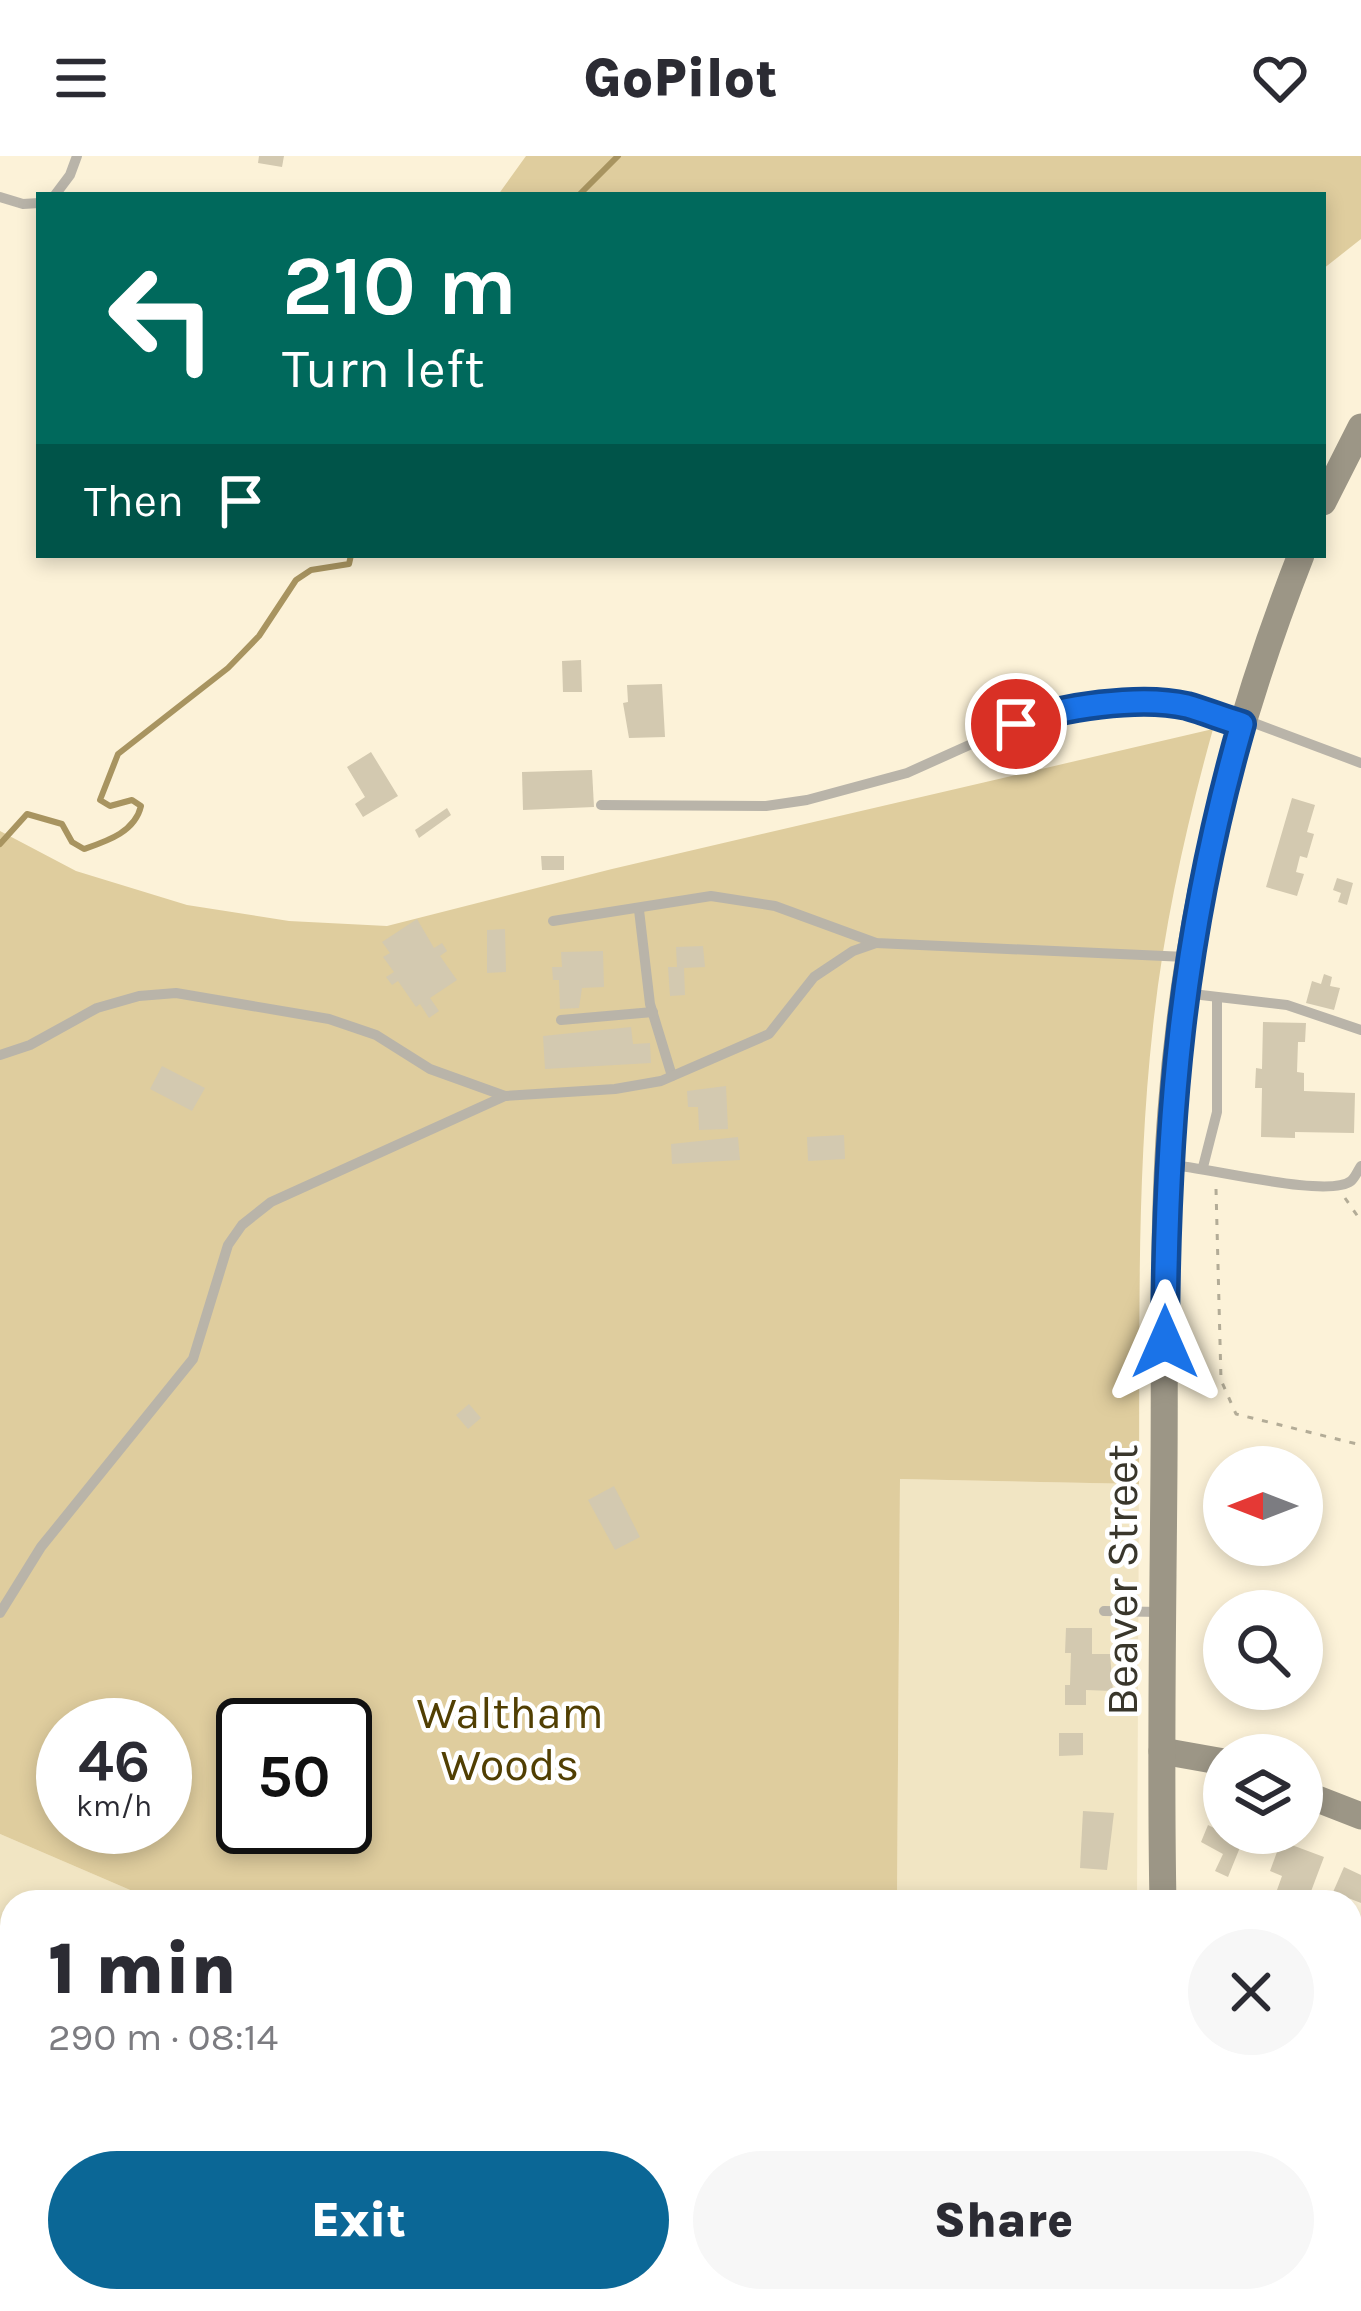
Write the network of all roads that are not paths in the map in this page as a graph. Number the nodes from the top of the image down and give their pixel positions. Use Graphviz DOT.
graph roads {
  1 [pos="77,156"];
  2 [pos="57,192"];
  3 [pos="0,197"];
  4 [pos="36,202"];
  5 [pos="1357,443"];
  6 [pos="1326,497"];
  7 [pos="1300,558"];
  8 [pos="1243,722"];
  9 [pos="1361,763"];
  10 [pos="601,805"];
  11 [pos="640,910"];
  12 [pos="553,920"];
  13 [pos="876,943"];
  14 [pos="1189,957"];
  15 [pos="1184,993"];
  16 [pos="1217,999"];
  17 [pos="653,1012"];
  18 [pos="561,1021"];
  19 [pos="1361,1030"];
  20 [pos="0,1055"];
  21 [pos="672,1076"];
  22 [pos="505,1096"];
  23 [pos="1168,1165"];
  24 [pos="1361,1166"];
  25 [pos="1209,1168"];
  26 [pos="1104,1611"];
  27 [pos="1162,1612"];
  28 [pos="0,1613"];
  29 [pos="1162,1751"];
  30 [pos="1203,1758"];
  31 [pos="1323,1801"];
  32 [pos="1361,1816"];
  33 [pos="1162,1890"];
  1 -- 2 [label="lane"];
  3 -- 4 [label="lane"];
  5 -- 6 [label="main road"];
  7 -- 8 [label="main road, Beaver Street"];
  8 -- 9 [label="lane"];
  8 -- 10 [label="lane"];
  8 -- 14 [label="main road, Beaver Street"];
  11 -- 12 [label="lane"];
  11 -- 13 [label="lane"];
  11 -- 17 [label="lane"];
  13 -- 14 [label="lane"];
  13 -- 21 [label="lane"];
  14 -- 15 [label="main road, Beaver Street"];
  15 -- 16 [label="lane"];
  15 -- 23 [label="main road, Beaver Street"];
  16 -- 19 [label="lane"];
  16 -- 25 [label="lane"];
  17 -- 18 [label="lane"];
  17 -- 21 [label="lane"];
  20 -- 22 [label="lane"];
  21 -- 22 [label="lane"];
  22 -- 28 [label="lane"];
  23 -- 25 [label="lane"];
  23 -- 27 [label="main road, Beaver Street"];
  24 -- 25 [label="lane"];
  26 -- 27 [label="lane"];
  27 -- 29 [label="main road, Beaver Street"];
  29 -- 30 [label="main road"];
  29 -- 33 [label="main road, Beaver Street"];
  31 -- 32 [label="main road"];
}
